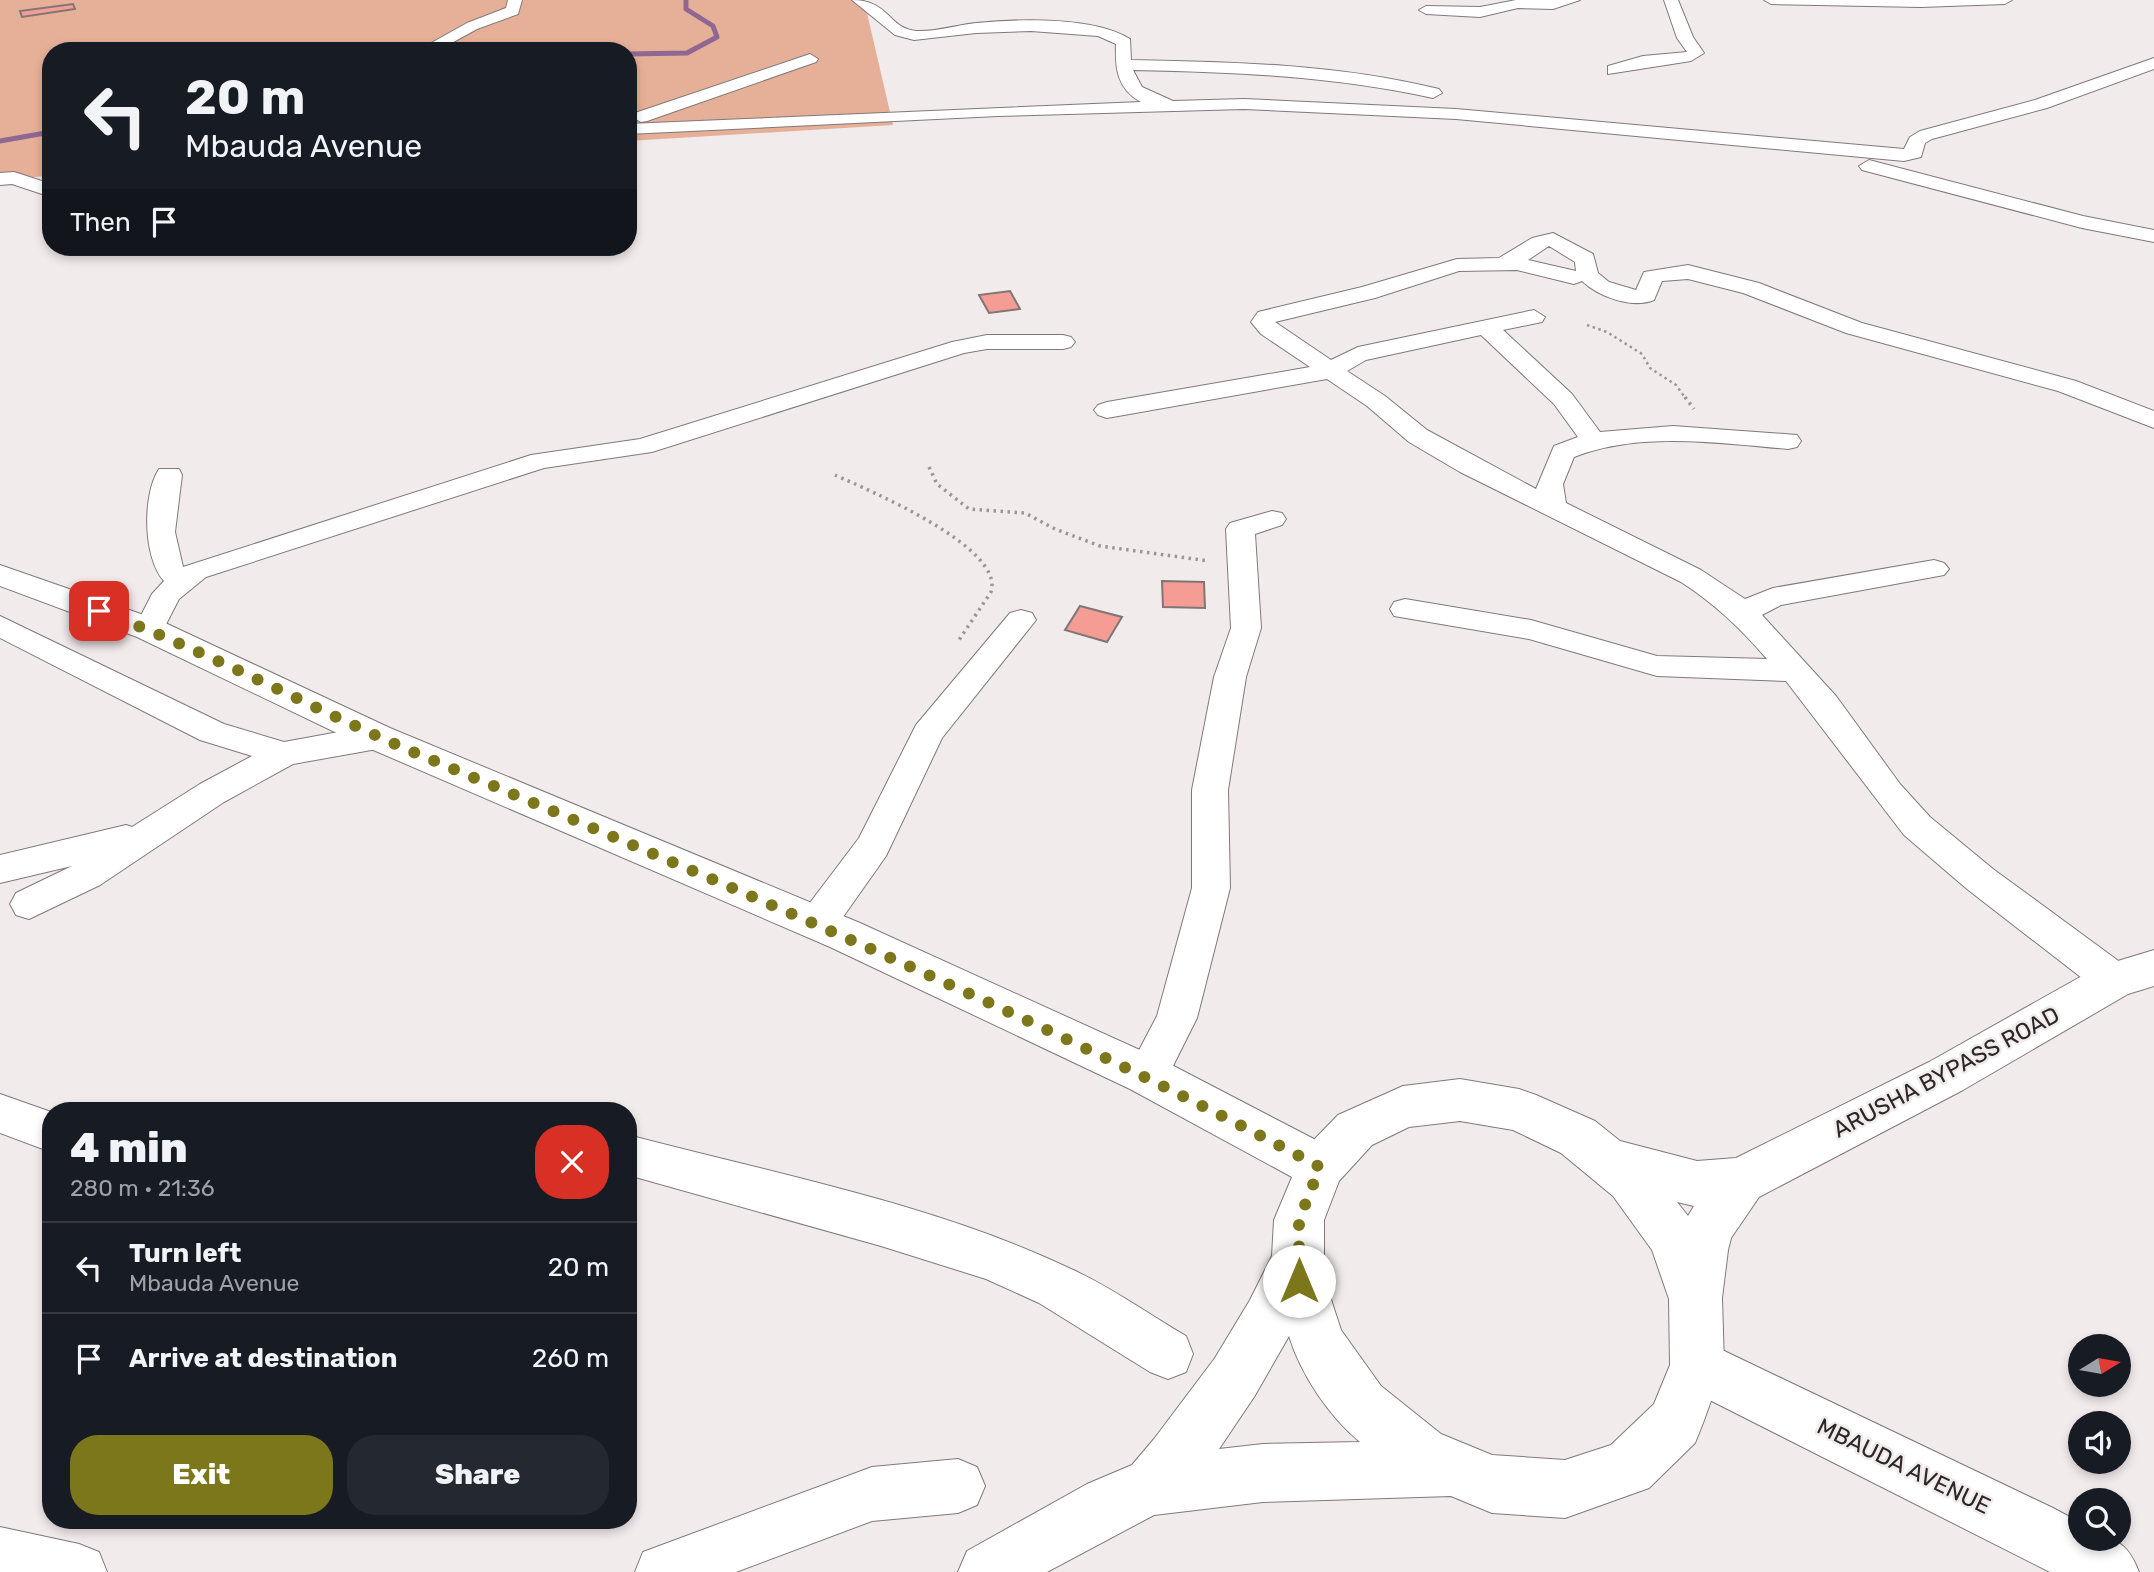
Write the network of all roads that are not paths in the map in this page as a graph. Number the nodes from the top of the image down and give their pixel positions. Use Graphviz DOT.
graph roads {
  1 [pos="515,0"];
  2 [pos="859,0"];
  3 [pos="1573,0"];
  4 [pos="1671,0"];
  5 [pos="1771,0"];
  6 [pos="2005,0"];
  7 [pos="1426,10"];
  8 [pos="442,42"];
  9 [pos="810,59"];
  10 [pos="2154,63"];
  11 [pos="1124,65"];
  12 [pos="1615,70"];
  13 [pos="1433,93"];
  14 [pos="1171,105"];
  15 [pos="637,119"];
  16 [pos="637,129"];
  17 [pos="1783,146"];
  18 [pos="42,169"];
  19 [pos="7,179"];
  20 [pos="42,189"];
  21 [pos="2154,236"];
  22 [pos="1504,263"];
  23 [pos="1574,277"];
  24 [pos="1534,317"];
  25 [pos="1485,326"];
  26 [pos="1063,342"];
  27 [pos="1329,371"];
  28 [pos="1107,411"];
  29 [pos="2154,420"];
  30 [pos="1788,441"];
  31 [pos="1594,442"];
  32 [pos="169,475"];
  33 [pos="1552,505"];
  34 [pos="1272,519"];
  35 [pos="1934,569"];
  36 [pos="0,575"];
  37 [pos="180,581"];
  38 [pos="1405,610"];
  39 [pos="1743,612"];
  40 [pos="1021,620"];
  41 [pos="0,626"];
  42 [pos="149,629"];
  43 [pos="1796,671"];
  44 [pos="377,737"];
  45 [pos="284,754"];
  46 [pos="155,831"];
  47 [pos="0,869"];
  48 [pos="29,904"];
  49 [pos="817,923"];
  50 [pos="2134,974"];
  51 [pos="1147,1076"];
  52 [pos="0,1113"];
  53 [pos="42,1129"];
  54 [pos="637,1157"];
  55 [pos="1604,1159"];
  56 [pos="1320,1167"];
  57 [pos="1741,1181"];
  58 [pos="1298,1258"];
  59 [pos="1696,1300"];
  60 [pos="1168,1354"];
  61 [pos="1697,1364"];
  62 [pos="1455,1469"];
  63 [pos="958,1486"];
  64 [pos="1153,1486"];
  65 [pos="0,1554"];
  66 [pos="79,1572"];
  67 [pos="663,1572"];
  68 [pos="988,1572"];
  69 [pos="2109,1572"];
  1 -- 8 [label="street"];
  2 -- 11 [label="street"];
  3 -- 7 [label="street"];
  4 -- 12 [label="street"];
  5 -- 6 [label="street"];
  9 -- 15 [label="street"];
  10 -- 17 [label="street"];
  11 -- 13 [label="street"];
  11 -- 14 [label="street"];
  14 -- 16 [label="street"];
  14 -- 17 [label="street"];
  17 -- 21 [label="street"];
  18 -- 19 [label="street"];
  19 -- 20 [label="street"];
  22 -- 23 [label="street"];
  22 -- 27 [label="street"];
  22 -- 29 [label="street"];
  24 -- 25 [label="street"];
  25 -- 27 [label="street"];
  25 -- 31 [label="street"];
  26 -- 37 [label="street"];
  27 -- 28 [label="street"];
  27 -- 33 [label="street"];
  30 -- 31 [label="street"];
  31 -- 33 [label="street"];
  32 -- 37 [label="street"];
  33 -- 39 [label="street"];
  34 -- 51 [label="street"];
  35 -- 39 [label="street"];
  36 -- 42 [label="main road"];
  37 -- 42 [label="street"];
  38 -- 43 [label="street"];
  39 -- 43 [label="street"];
  40 -- 49 [label="street"];
  41 -- 45 [label="street"];
  42 -- 44 [label="main road"];
  43 -- 50 [label="street"];
  44 -- 45 [label="street"];
  44 -- 49 [label="main road"];
  45 -- 46 [label="street"];
  46 -- 47 [label="street"];
  46 -- 48 [label="street"];
  49 -- 51 [label="main road"];
  50 -- 57 [label="main road, ARUSHA BYPASS ROAD"];
  51 -- 56 [label="main road"];
  52 -- 53 [label="street"];
  54 -- 60 [label="street"];
  55 -- 56 [label="main road"];
  55 -- 57 [label="main road"];
  55 -- 59 [label="main road"];
  56 -- 58 [label="main road"];
  57 -- 59 [label="main road"];
  58 -- 62 [label="main road"];
  58 -- 64 [label="main road"];
  59 -- 61 [label="main road"];
  61 -- 62 [label="main road"];
  61 -- 69 [label="main road, MBAUDA AVENUE"];
  62 -- 64 [label="main road"];
  63 -- 67 [label="street"];
  64 -- 68 [label="main road"];
  65 -- 66 [label="street"];
}
